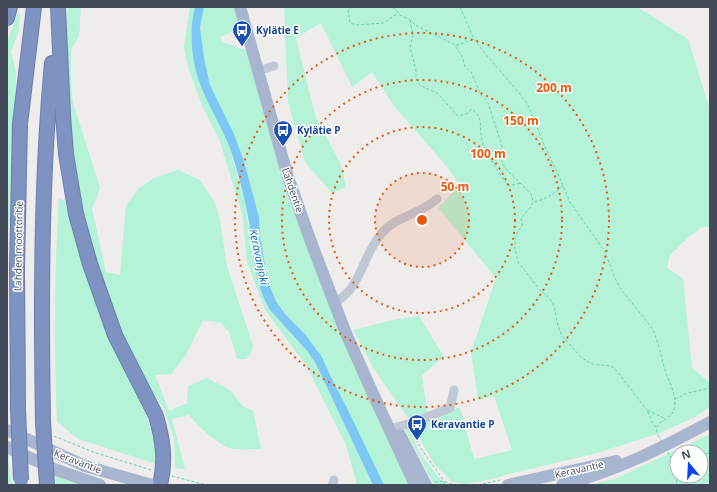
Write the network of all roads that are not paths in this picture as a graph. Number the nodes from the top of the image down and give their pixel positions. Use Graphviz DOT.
graph roads {
  1 [pos="10,7"];
  2 [pos="34,7"];
  3 [pos="58,7"];
  4 [pos="240,7"];
  5 [pos="7,18"];
  6 [pos="274,66"];
  7 [pos="257,71"];
  8 [pos="437,199"];
  9 [pos="334,303"];
  10 [pos="454,390"];
  11 [pos="710,422"];
  12 [pos="397,426"];
  13 [pos="7,430"];
  14 [pos="7,447"];
  15 [pos="650,452"];
  16 [pos="22,483"];
  17 [pos="428,484"];
  18 [pos="47,485"];
  19 [pos="100,485"];
  20 [pos="152,485"];
  21 [pos="160,485"];
  22 [pos="415,485"];
  23 [pos="508,485"];
  24 [pos="562,485"];
  1 -- 5 [label="highway"];
  2 -- 16 [label="highway, Lahden moottoritie, bridge"];
  3 -- 18 [label="highway, bridge"];
  3 -- 21 [label="highway"];
  4 -- 7 [label="main road, Lahdentie"];
  6 -- 7 [label="lane"];
  7 -- 9 [label="main road, Lahdentie"];
  8 -- 9 [label="lane"];
  9 -- 12 [label="main road, Lahdentie"];
  10 -- 12 [label="lane"];
  11 -- 15 [label="main road, Keravantie"];
  12 -- 17 [label="main road, Lahdentie"];
  12 -- 22 [label="main road, Lahdentie"];
  13 -- 20 [label="main road, Keravantie"];
  14 -- 19 [label="main road, Keravantie"];
  15 -- 23 [label="main road, Keravantie"];
  15 -- 24 [label="main road, Keravantie"];
}
